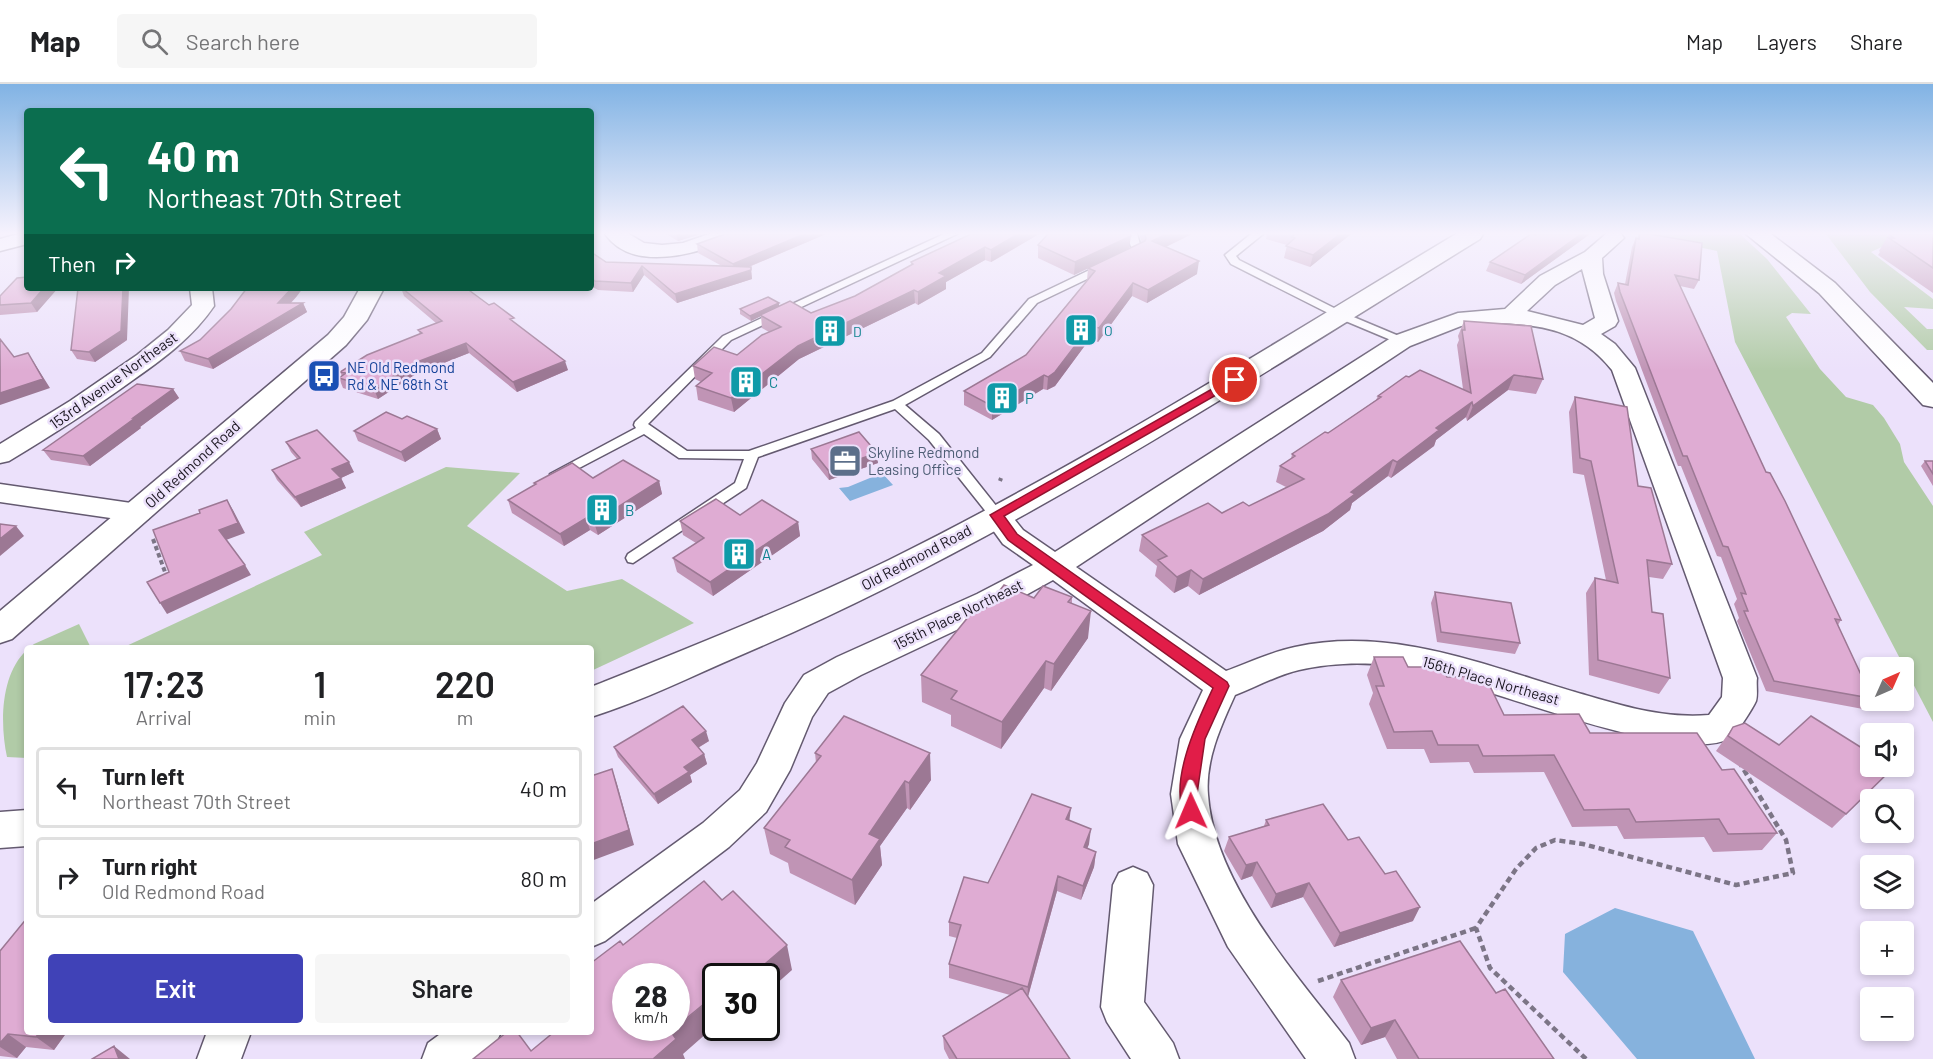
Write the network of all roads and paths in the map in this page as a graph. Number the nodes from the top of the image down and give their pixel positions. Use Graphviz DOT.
graph roads {
  1 [pos="854,280"];
  2 [pos="1078,280"];
  3 [pos="1269,280"];
  4 [pos="1398,280"];
  5 [pos="1549,280"];
  6 [pos="1594,280"];
  7 [pos="1816,280"];
  8 [pos="1822,280"];
  9 [pos="1827,288"];
  10 [pos="201,291"];
  11 [pos="370,291"];
  12 [pos="1340,315"];
  13 [pos="1511,316"];
  14 [pos="1583,334"];
  15 [pos="1402,340"];
  16 [pos="1933,399"];
  17 [pos="897,404"];
  18 [pos="645,428"];
  19 [pos="753,454"];
  20 [pos="0,455"];
  21 [pos="542,482"];
  22 [pos="0,493"];
  23 [pos="138,513"];
  24 [pos="996,515"];
  25 [pos="153,539"];
  26 [pos="633,558"];
  27 [pos="1054,567"];
  28 [pos="165,572"];
  29 [pos="0,630"];
  30 [pos="1221,686"];
  31 [pos="594,702"];
  32 [pos="1719,728"];
  33 [pos="24,828"];
  34 [pos="0,830"];
  35 [pos="1133,885"];
  36 [pos="594,926"];
  37 [pos="1476,928"];
  38 [pos="1284,993"];
  39 [pos="228,1035"];
  40 [pos="475,1035"];
  41 [pos="1321,1055"];
  42 [pos="219,1059"];
  43 [pos="444,1059"];
  44 [pos="1157,1059"];
  45 [pos="1586,1059"];
  1 -- 18 [label="lane"];
  2 -- 17 [label="lane"];
  3 -- 12 [label="lane"];
  4 -- 12 [label="main road, Old Redmond Road"];
  5 -- 13 [label="street"];
  6 -- 14 [label="street"];
  7 -- 9 [label="main road"];
  8 -- 9 [label="main road"];
  9 -- 16 [label="main road"];
  10 -- 20 [label="street, 153rd Avenue Northeast"];
  11 -- 23 [label="main road, Old Redmond Road"];
  12 -- 15 [label="lane"];
  12 -- 24 [label="main road, Old Redmond Road"];
  13 -- 14 [label="street, 155th Place Northeast"];
  13 -- 15 [label="street, 155th Place Northeast"];
  14 -- 32 [label="street"];
  15 -- 27 [label="street, 155th Place Northeast"];
  17 -- 19 [label="lane"];
  17 -- 24 [label="lane"];
  18 -- 19 [label="lane"];
  18 -- 21 [label="lane"];
  19 -- 26 [label="lane"];
  22 -- 23 [label="street"];
  23 -- 29 [label="main road, Old Redmond Road"];
  24 -- 27 [label="street"];
  24 -- 31 [label="main road, Old Redmond Road"];
  25 -- 28 [label="path"];
  27 -- 30 [label="street"];
  27 -- 36 [label="street, 155th Place Northeast"];
  30 -- 32 [label="street, 156th Place Northeast"];
  30 -- 38 [label="street"];
  32 -- 37 [label="path"];
  33 -- 34 [label="main road"];
  35 -- 44 [label="street"];
  37 -- 38 [label="path"];
  37 -- 45 [label="path"];
  38 -- 41 [label="street"];
  39 -- 42 [label="street"];
  40 -- 43 [label="street"];
}
